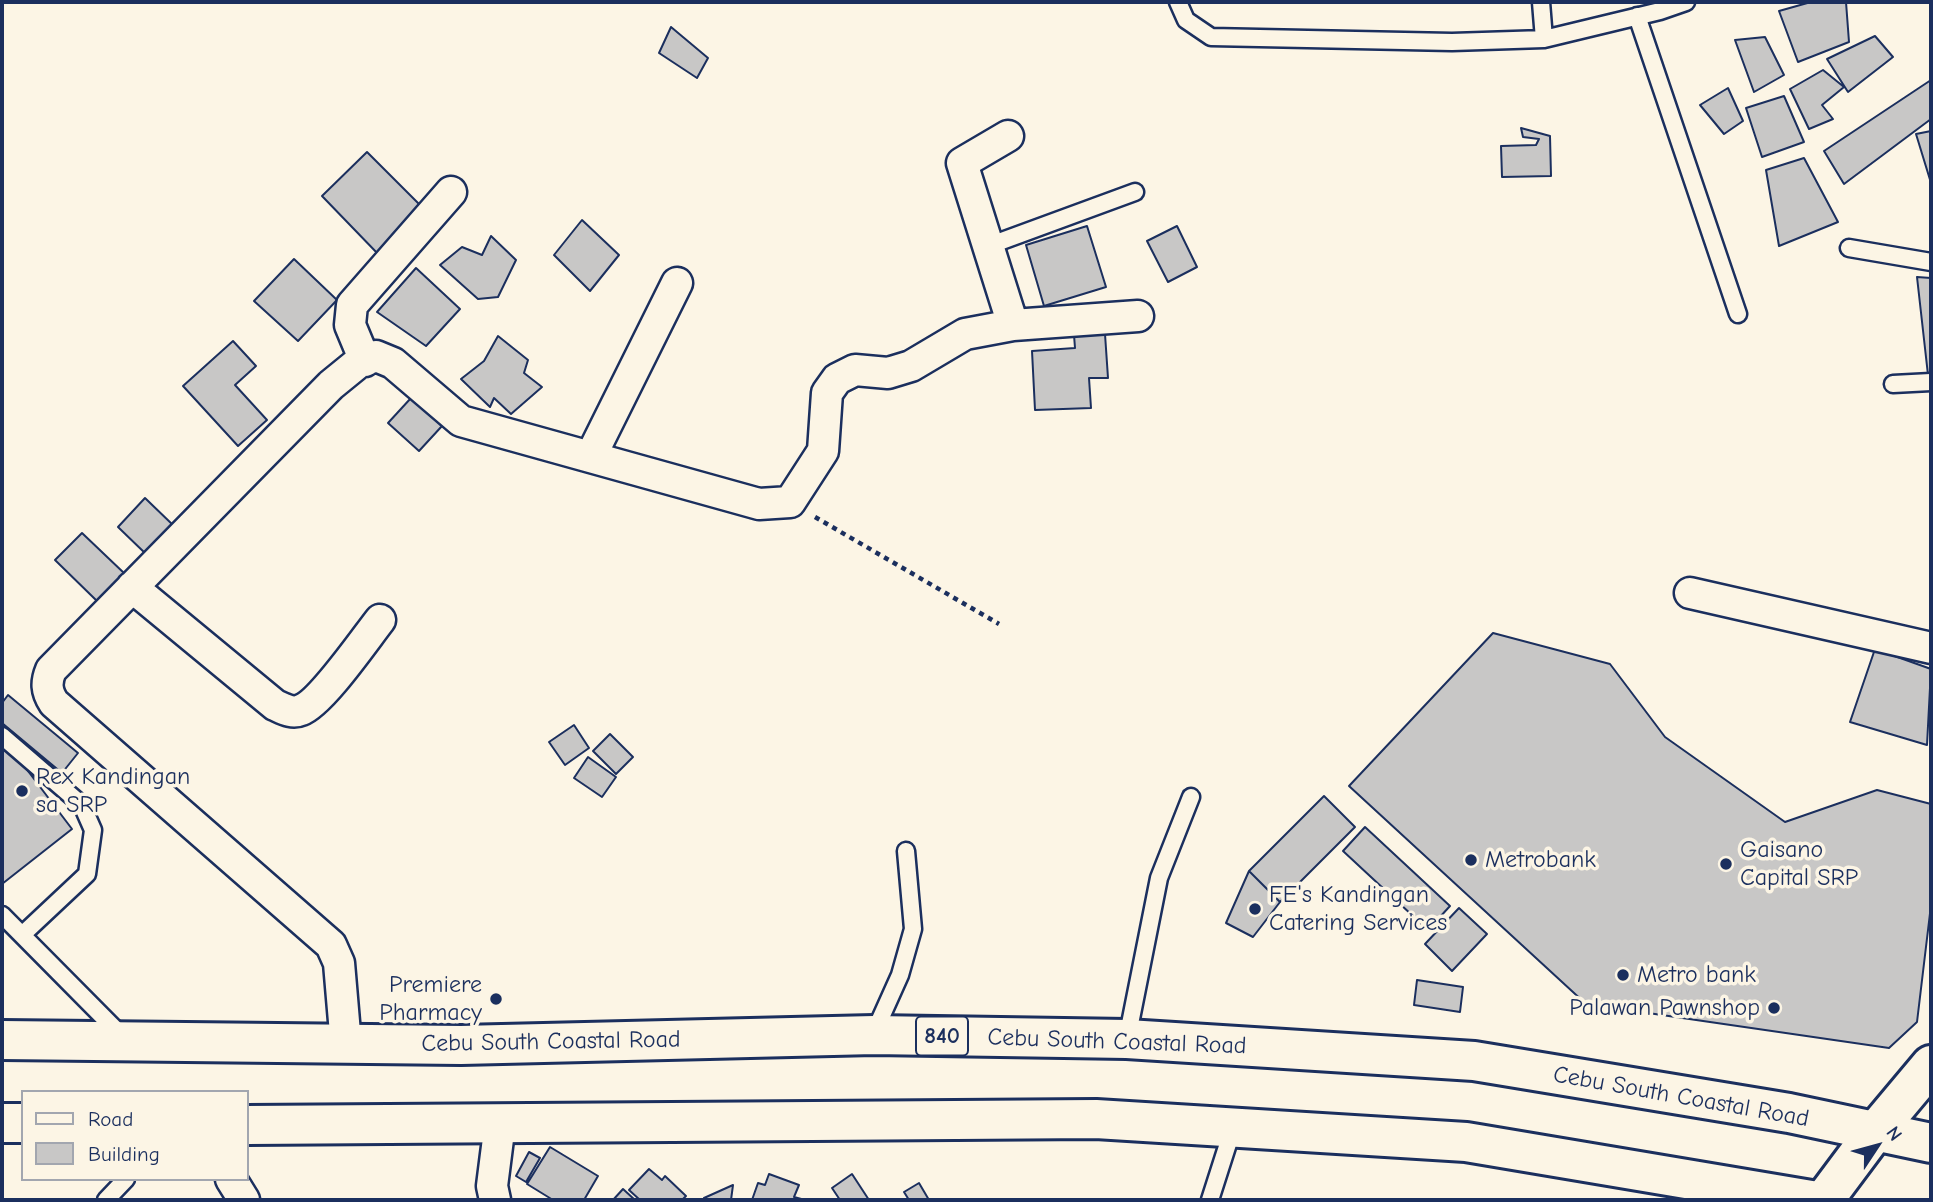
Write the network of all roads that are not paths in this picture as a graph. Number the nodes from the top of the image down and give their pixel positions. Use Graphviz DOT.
graph roads {
  1 [pos="1178,2"];
  2 [pos="1541,2"];
  3 [pos="1686,2"];
  4 [pos="1637,16"];
  5 [pos="1544,39"];
  6 [pos="1007,136"];
  7 [pos="452,192"];
  8 [pos="1135,192"];
  9 [pos="988,246"];
  10 [pos="1849,248"];
  11 [pos="1931,262"];
  12 [pos="677,283"];
  13 [pos="1738,314"];
  14 [pos="1138,316"];
  15 [pos="1013,325"];
  16 [pos="365,361"];
  17 [pos="1931,382"];
  18 [pos="1893,384"];
  19 [pos="591,456"];
  20 [pos="132,587"];
  21 [pos="1690,593"];
  22 [pos="380,620"];
  23 [pos="1931,648"];
  24 [pos="2,736"];
  25 [pos="1191,797"];
  26 [pos="906,851"];
  27 [pos="2,915"];
  28 [pos="22,936"];
  29 [pos="873,1035"];
  30 [pos="1127,1039"];
  31 [pos="2,1041"];
  32 [pos="128,1042"];
  33 [pos="346,1045"];
  34 [pos="1931,1065"];
  35 [pos="2,1123"];
  36 [pos="21,1123"];
  37 [pos="500,1123"];
  38 [pos="248,1125"];
  39 [pos="1233,1128"];
  40 [pos="1874,1133"];
  41 [pos="1931,1143"];
  42 [pos="124,1181"];
  43 [pos="232,1181"];
  44 [pos="106,1200"];
  45 [pos="244,1200"];
  46 [pos="495,1200"];
  47 [pos="1210,1200"];
  48 [pos="1811,1200"];
  49 [pos="1824,1200"];
  1 -- 5 [label="lane"];
  2 -- 5 [label="lane"];
  3 -- 4 [label="lane"];
  4 -- 5 [label="lane"];
  4 -- 13 [label="lane"];
  6 -- 9 [label="street"];
  7 -- 16 [label="street"];
  8 -- 9 [label="lane"];
  9 -- 15 [label="street"];
  10 -- 11 [label="lane"];
  12 -- 19 [label="street"];
  14 -- 15 [label="street"];
  15 -- 19 [label="street"];
  16 -- 19 [label="street"];
  16 -- 20 [label="street"];
  17 -- 18 [label="lane"];
  20 -- 22 [label="street"];
  20 -- 33 [label="street"];
  21 -- 23 [label="street"];
  24 -- 28 [label="lane"];
  25 -- 30 [label="lane"];
  26 -- 29 [label="lane"];
  27 -- 28 [label="lane"];
  28 -- 32 [label="lane"];
  29 -- 30 [label="main road, Cebu South Coastal Road / 840"];
  29 -- 33 [label="main road, Cebu South Coastal Road / 840"];
  30 -- 40 [label="main road, Cebu South Coastal Road / 840"];
  31 -- 32 [label="main road, Cebu South Coastal Road / 840"];
  32 -- 33 [label="main road, Cebu South Coastal Road / 840"];
  34 -- 40 [label="main road"];
  35 -- 36 [label="main road"];
  37 -- 38 [label="main road"];
  37 -- 39 [label="main road"];
  37 -- 46 [label="street"];
  39 -- 47 [label="lane"];
  39 -- 48 [label="main road"];
  40 -- 41 [label="main road, Cebu South Coastal Road / 840"];
  40 -- 49 [label="main road"];
  42 -- 44 [label="lane"];
  43 -- 45 [label="street"];
}
